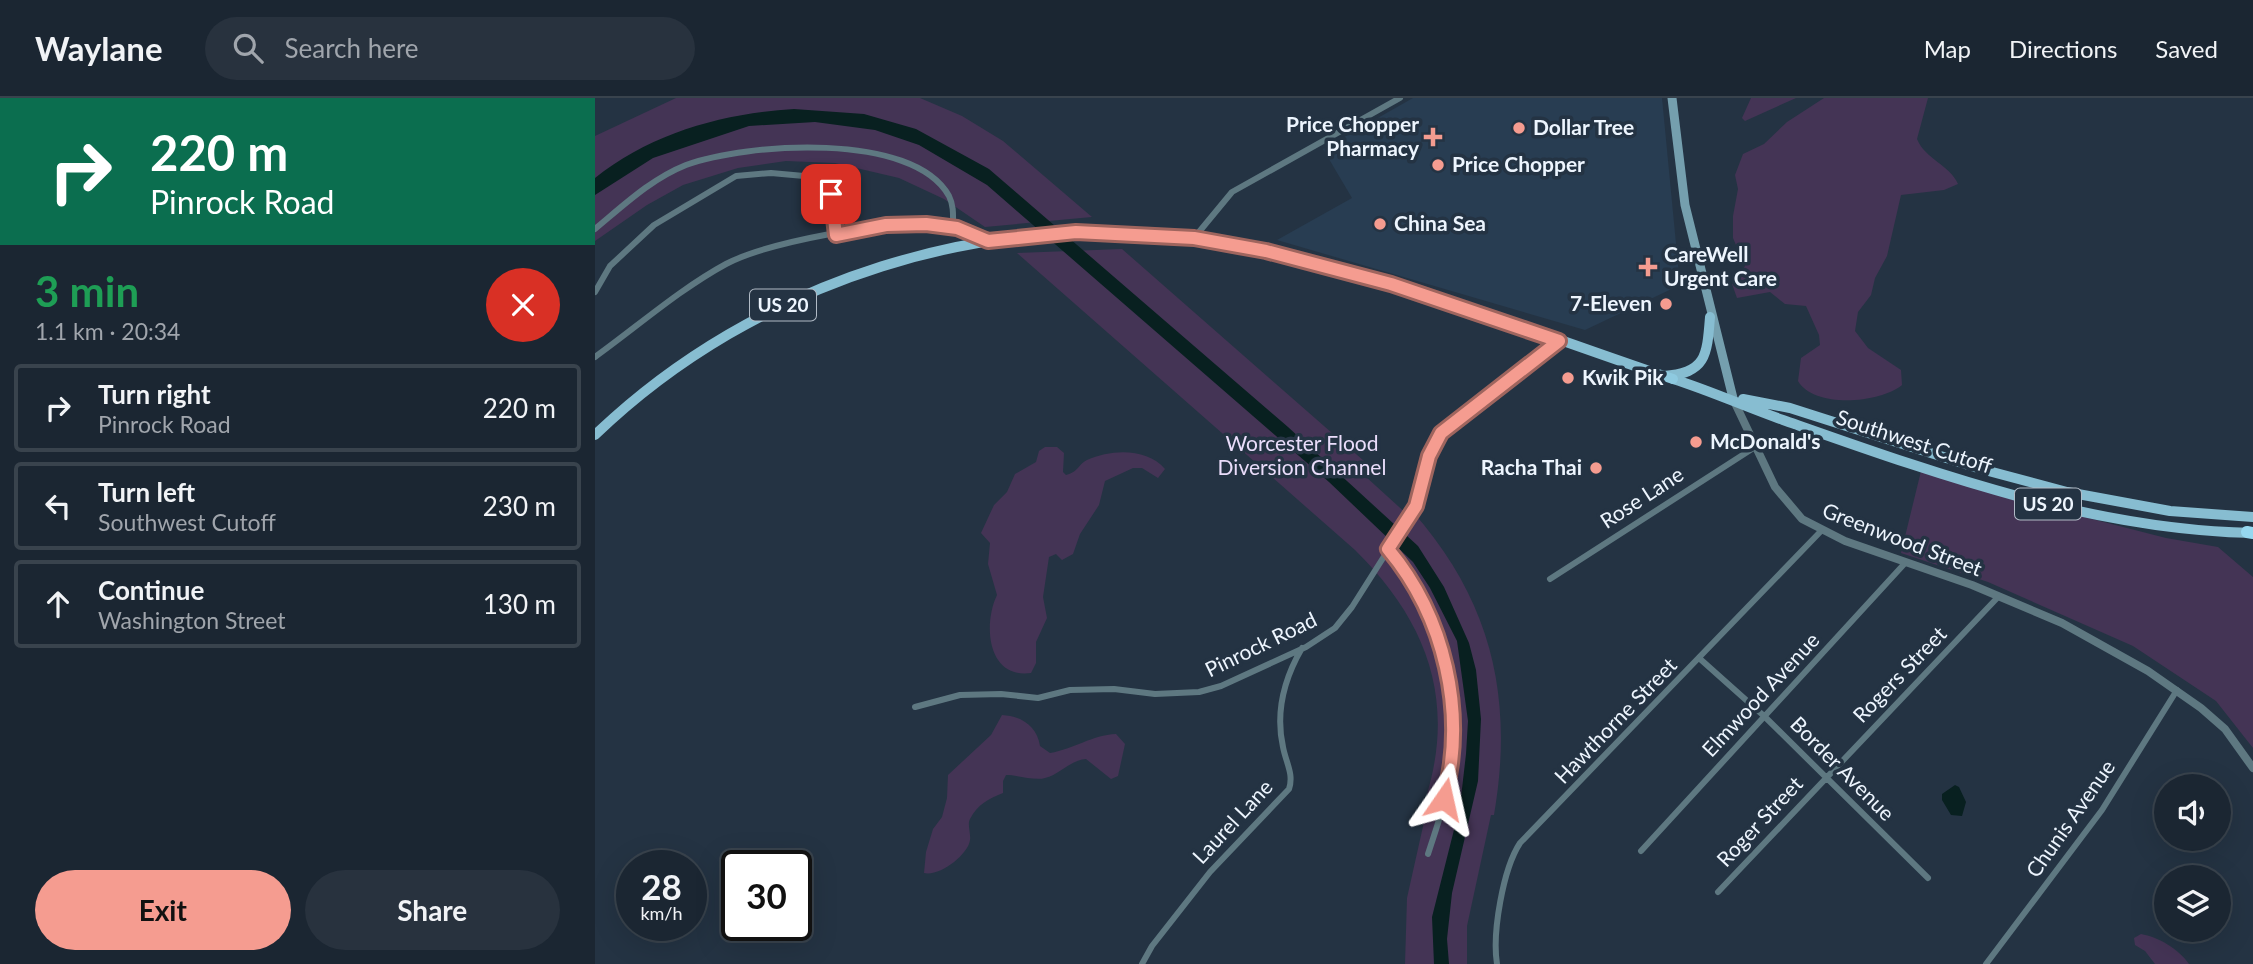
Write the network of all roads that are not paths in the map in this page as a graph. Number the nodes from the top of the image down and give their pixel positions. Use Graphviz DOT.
graph roads {
  1 [pos="1400,98"];
  2 [pos="1672,98"];
  3 [pos="953,227"];
  4 [pos="595,229"];
  5 [pos="836,235"];
  6 [pos="1194,238"];
  7 [pos="988,241"];
  8 [pos="595,292"];
  9 [pos="1710,317"];
  10 [pos="1559,341"];
  11 [pos="595,357"];
  12 [pos="1668,377"];
  13 [pos="1733,398"];
  14 [pos="595,435"];
  15 [pos="1755,447"];
  16 [pos="2253,517"];
  17 [pos="1822,530"];
  18 [pos="2251,533"];
  19 [pos="1390,547"];
  20 [pos="1906,562"];
  21 [pos="1550,579"];
  22 [pos="1999,596"];
  23 [pos="1303,648"];
  24 [pos="1699,658"];
  25 [pos="2177,690"];
  26 [pos="915,707"];
  27 [pos="1764,716"];
  28 [pos="2253,768"];
  29 [pos="1826,777"];
  30 [pos="1641,851"];
  31 [pos="1429,854"];
  32 [pos="1928,878"];
  33 [pos="1719,892"];
  34 [pos="1142,964"];
  35 [pos="1497,964"];
  36 [pos="1986,964"];
  1 -- 6 [label="street"];
  2 -- 9 [label="main road, Greenwood Street"];
  3 -- 4 [label="street"];
  3 -- 5 [label="street"];
  3 -- 7 [label="street"];
  5 -- 8 [label="street"];
  5 -- 11 [label="street"];
  6 -- 7 [label="main road, US 20"];
  6 -- 10 [label="main road, Southwest Cutoff / US 20"];
  7 -- 14 [label="main road, US 20"];
  9 -- 12 [label="main road"];
  9 -- 13 [label="main road, Greenwood Street"];
  10 -- 12 [label="main road, Southwest Cutoff / US 20"];
  10 -- 19 [label="street, Pinrock Road"];
  12 -- 13 [label="main road, Southwest Cutoff / US 20"];
  13 -- 15 [label="street, Greenwood Street"];
  13 -- 16 [label="main road, Southwest Cutoff / US 20"];
  13 -- 18 [label="main road, Southwest Cutoff / US 20"];
  15 -- 17 [label="street, Greenwood Street"];
  15 -- 21 [label="street, Rose Lane"];
  17 -- 20 [label="street, Greenwood Street"];
  17 -- 24 [label="street, Hawthorne Street"];
  19 -- 23 [label="street, Pinrock Road"];
  19 -- 31 [label="street"];
  20 -- 22 [label="street, Greenwood Street"];
  20 -- 27 [label="street, Elmwood Avenue"];
  22 -- 25 [label="street, Greenwood Street"];
  22 -- 29 [label="street, Rogers Street"];
  23 -- 26 [label="street, Pinrock Road"];
  23 -- 34 [label="street, Laurel Lane"];
  24 -- 27 [label="street, Border Avenue"];
  24 -- 35 [label="street, Hawthorne Street"];
  25 -- 28 [label="street, Greenwood Street"];
  25 -- 36 [label="street, Chunis Avenue"];
  27 -- 29 [label="street, Border Avenue"];
  27 -- 30 [label="street, Elmwood Avenue"];
  29 -- 32 [label="street, Border Avenue"];
  29 -- 33 [label="street, Roger Street"];
}
